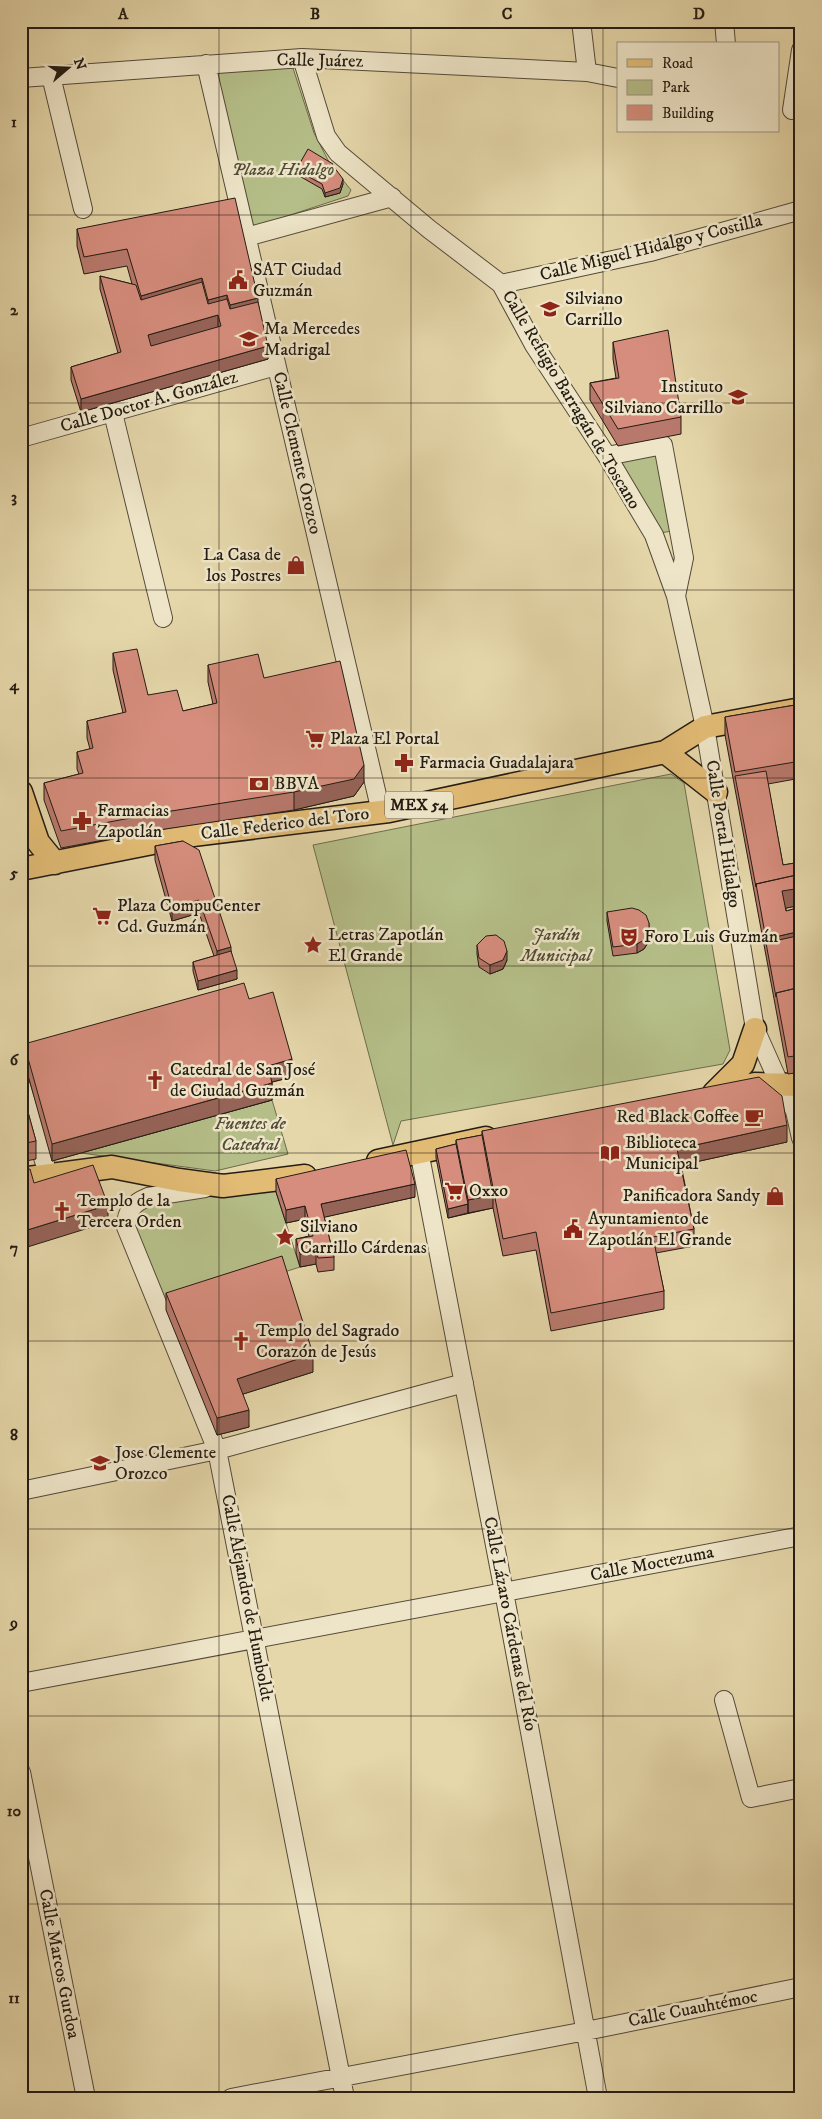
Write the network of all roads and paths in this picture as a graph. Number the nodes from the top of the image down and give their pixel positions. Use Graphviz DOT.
graph roads {
  1 [pos="581,21"];
  2 [pos="724,21"];
  3 [pos="726,42"];
  4 [pos="801,50"];
  5 [pos="302,58"];
  6 [pos="206,64"];
  7 [pos="587,72"];
  8 [pos="51,76"];
  9 [pos="21,78"];
  10 [pos="617,78"];
  11 [pos="790,109"];
  12 [pos="392,197"];
  13 [pos="83,210"];
  14 [pos="801,210"];
  15 [pos="246,237"];
  16 [pos="501,284"];
  17 [pos="276,366"];
  18 [pos="113,413"];
  19 [pos="21,438"];
  20 [pos="607,456"];
  21 [pos="676,596"];
  22 [pos="163,618"];
  23 [pos="801,709"];
  24 [pos="705,727"];
  25 [pos="666,752"];
  26 [pos="21,792"];
  27 [pos="716,792"];
  28 [pos="381,812"];
  29 [pos="23,863"];
  30 [pos="55,863"];
  31 [pos="755,1029"];
  32 [pos="790,1085"];
  33 [pos="22,1088"];
  34 [pos="505,1134"];
  35 [pos="801,1138"];
  36 [pos="419,1151"];
  37 [pos="45,1164"];
  38 [pos="361,1165"];
  39 [pos="326,1174"];
  40 [pos="21,1179"];
  41 [pos="223,1186"];
  42 [pos="464,1383"];
  43 [pos="217,1450"];
  44 [pos="21,1491"];
  45 [pos="801,1536"];
  46 [pos="504,1592"];
  47 [pos="256,1639"];
  48 [pos="21,1683"];
  49 [pos="724,1700"];
  50 [pos="21,1772"];
  51 [pos="801,1788"];
  52 [pos="801,1987"];
  53 [pos="586,2031"];
  54 [pos="341,2077"];
  55 [pos="86,2098"];
  56 [pos="231,2098"];
  57 [pos="345,2098"];
  58 [pos="598,2098"];
  1 -- 7 [label="street"];
  2 -- 3 [label="street"];
  4 -- 11 [label="street"];
  5 -- 6 [label="street, Calle Juárez"];
  5 -- 7 [label="street, Calle Juárez"];
  5 -- 12 [label="street, Calle Refugio Barragán de Toscano"];
  6 -- 8 [label="street, Calle Juárez"];
  6 -- 15 [label="street, Calle Clemente Orozco"];
  7 -- 10 [label="street, Calle Juárez"];
  8 -- 9 [label="street, Calle Juárez"];
  8 -- 13 [label="street"];
  12 -- 15 [label="street"];
  12 -- 16 [label="street, Calle Refugio Barragán de Toscano"];
  14 -- 16 [label="street, Calle Miguel Hidalgo y Costilla"];
  15 -- 17 [label="street, Calle Clemente Orozco"];
  16 -- 20 [label="street, Calle Refugio Barragán de Toscano"];
  17 -- 18 [label="street, Calle Doctor A. González"];
  17 -- 28 [label="street, Calle Clemente Orozco"];
  18 -- 19 [label="street, Calle Doctor A. González"];
  18 -- 22 [label="street"];
  20 -- 21 [label="street, Calle Refugio Barragán de Toscano"];
  20 -- 21 [label="street"];
  21 -- 24 [label="street, Calle Refugio Barragán de Toscano"];
  23 -- 24 [label="main road, Calle Federico del Toro / MEX 54"];
  24 -- 25 [label="main road, Calle Federico del Toro / MEX 54"];
  24 -- 27 [label="street, Calle Portal Hidalgo"];
  25 -- 27 [label="main road"];
  25 -- 28 [label="main road, Calle Federico del Toro / MEX 54"];
  26 -- 30 [label="main road"];
  27 -- 31 [label="street, Calle Portal Hidalgo"];
  28 -- 30 [label="main road, Calle Federico del Toro / MEX 54"];
  29 -- 30 [label="main road, Calle Federico del Toro / MEX 54"];
  31 -- 32 [label="street, Calle Portal Hidalgo"];
  31 -- 32 [label="main road"];
  32 -- 35 [label="street, Calle Portal Hidalgo"];
  33 -- 37 [label="street"];
  34 -- 36 [label="main road"];
  36 -- 38 [label="main road"];
  36 -- 42 [label="street, Calle Lázaro Cárdenas del Río"];
  39 -- 41 [label="main road"];
  40 -- 41 [label="main road"];
  41 -- 43 [label="street, Calle Alejandro de Humboldt"];
  42 -- 43 [label="street"];
  42 -- 46 [label="street, Calle Lázaro Cárdenas del Río"];
  43 -- 44 [label="street"];
  43 -- 47 [label="street, Calle Alejandro de Humboldt"];
  45 -- 46 [label="street, Calle Moctezuma"];
  46 -- 47 [label="street, Calle Moctezuma"];
  46 -- 53 [label="street, Calle Lázaro Cárdenas del Río"];
  47 -- 48 [label="street, Calle Moctezuma"];
  47 -- 54 [label="street, Calle Alejandro de Humboldt"];
  49 -- 51 [label="street"];
  50 -- 55 [label="street, Calle Marcos Gurdoa"];
  52 -- 53 [label="street, Calle Cuauhtémoc"];
  53 -- 54 [label="street, Calle Cuauhtémoc"];
  53 -- 58 [label="street, Calle Lázaro Cárdenas del Río"];
  54 -- 56 [label="street, Calle Cuauhtémoc"];
  54 -- 57 [label="street, Calle Alejandro de Humboldt"];
}
